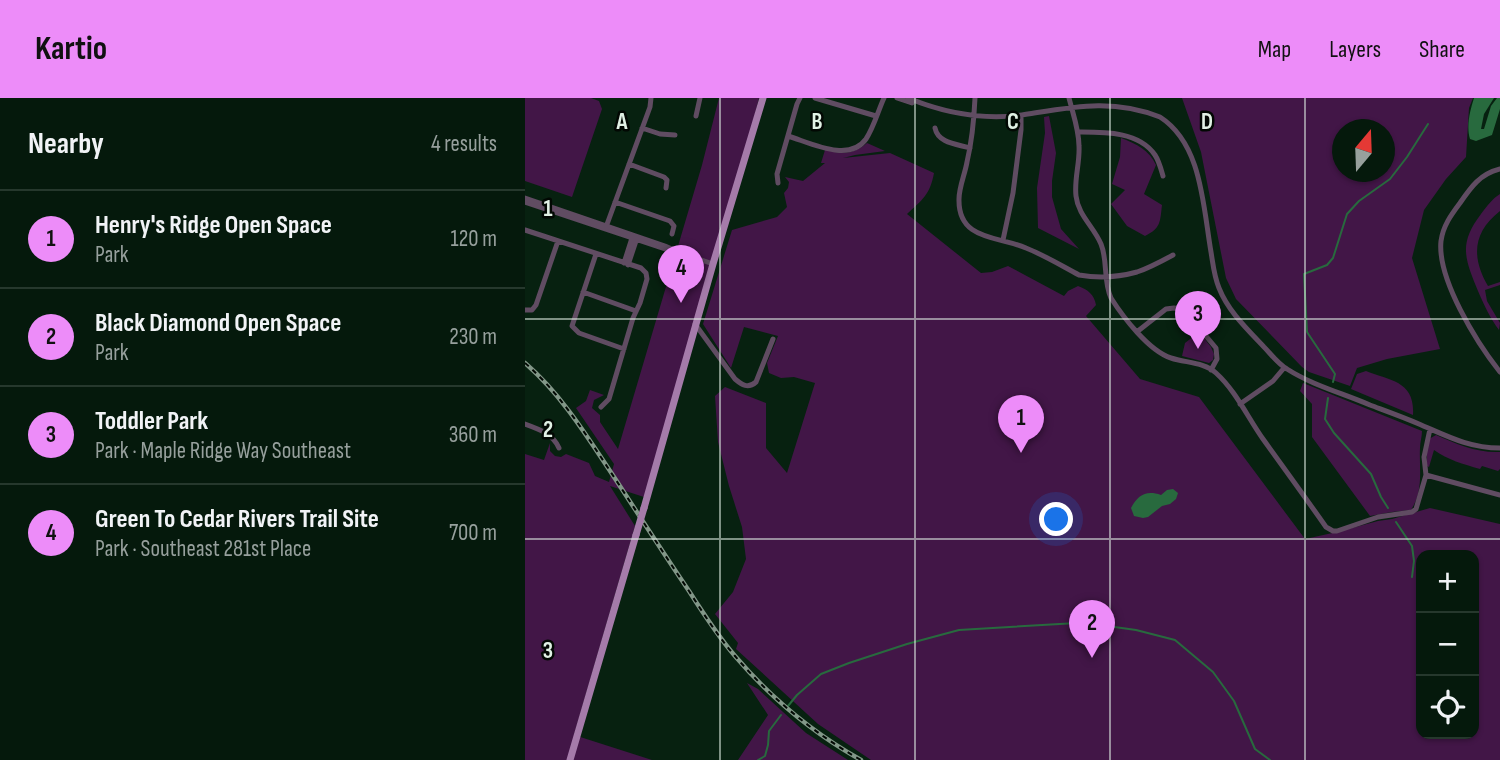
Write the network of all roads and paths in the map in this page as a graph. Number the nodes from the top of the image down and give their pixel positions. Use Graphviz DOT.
graph roads {
  1 [pos="650,98"];
  2 [pos="700,98"];
  3 [pos="763,98"];
  4 [pos="800,98"];
  5 [pos="815,98"];
  6 [pos="884,98"];
  7 [pos="897,98"];
  8 [pos="908,98"];
  9 [pos="975,98"];
  10 [pos="1070,102"];
  11 [pos="922,104"];
  12 [pos="1021,115"];
  13 [pos="696,116"];
  14 [pos="876,116"];
  15 [pos="974,116"];
  16 [pos="642,128"];
  17 [pos="936,128"];
  18 [pos="1078,132"];
  19 [pos="675,135"];
  20 [pos="788,136"];
  21 [pos="969,148"];
  22 [pos="629,164"];
  23 [pos="1500,169"];
  24 [pos="1163,176"];
  25 [pos="778,183"];
  26 [pos="666,188"];
  27 [pos="525,200"];
  28 [pos="615,202"];
  29 [pos="606,228"];
  30 [pos="525,230"];
  31 [pos="672,234"];
  32 [pos="635,237"];
  33 [pos="1003,240"];
  34 [pos="558,241"];
  35 [pos="596,254"];
  36 [pos="1173,255"];
  37 [pos="626,264"];
  38 [pos="713,264"];
  39 [pos="1105,276"];
  40 [pos="583,292"];
  41 [pos="527,310"];
  42 [pos="636,311"];
  43 [pos="695,324"];
  44 [pos="1138,331"];
  45 [pos="773,339"];
  46 [pos="624,349"];
  47 [pos="1284,368"];
  48 [pos="1212,370"];
  49 [pos="1500,372"];
  50 [pos="1240,404"];
  51 [pos="601,407"];
  52 [pos="525,424"];
  53 [pos="1430,429"];
  54 [pos="559,448"];
  55 [pos="1500,448"];
  56 [pos="1426,475"];
  57 [pos="1500,495"];
  58 [pos="570,760"];
  1 -- 16 [label="street"];
  2 -- 13 [label="street"];
  3 -- 38 [label="main road"];
  4 -- 20 [label="street"];
  5 -- 14 [label="street"];
  6 -- 14 [label="street"];
  7 -- 11 [label="street"];
  8 -- 11 [label="street"];
  9 -- 15 [label="street"];
  10 -- 12 [label="street"];
  10 -- 18 [label="street"];
  10 -- 47 [label="street"];
  11 -- 15 [label="street"];
  12 -- 15 [label="street"];
  12 -- 33 [label="street"];
  14 -- 20 [label="street"];
  15 -- 21 [label="street"];
  16 -- 19 [label="street"];
  16 -- 22 [label="street"];
  17 -- 21 [label="street"];
  18 -- 24 [label="street"];
  18 -- 39 [label="street"];
  20 -- 25 [label="street"];
  21 -- 33 [label="street"];
  22 -- 26 [label="street"];
  22 -- 28 [label="street"];
  23 -- 49 [label="street"];
  27 -- 29 [label="street"];
  28 -- 29 [label="street"];
  28 -- 31 [label="street"];
  29 -- 32 [label="street"];
  30 -- 34 [label="street"];
  32 -- 37 [label="street"];
  32 -- 38 [label="street"];
  33 -- 39 [label="street"];
  34 -- 35 [label="street"];
  34 -- 41 [label="street"];
  35 -- 37 [label="street"];
  35 -- 40 [label="street"];
  36 -- 39 [label="street"];
  37 -- 42 [label="street"];
  38 -- 43 [label="main road"];
  39 -- 44 [label="street"];
  40 -- 42 [label="street"];
  40 -- 46 [label="street"];
  42 -- 46 [label="street"];
  43 -- 45 [label="street"];
  43 -- 58 [label="main road, bridge"];
  44 -- 48 [label="street"];
  44 -- 48 [label="street"];
  46 -- 51 [label="street"];
  47 -- 50 [label="street"];
  47 -- 53 [label="street"];
  48 -- 50 [label="street"];
  50 -- 56 [label="street"];
  52 -- 54 [label="street"];
  53 -- 55 [label="street"];
  53 -- 56 [label="street"];
  56 -- 57 [label="street"];
}
